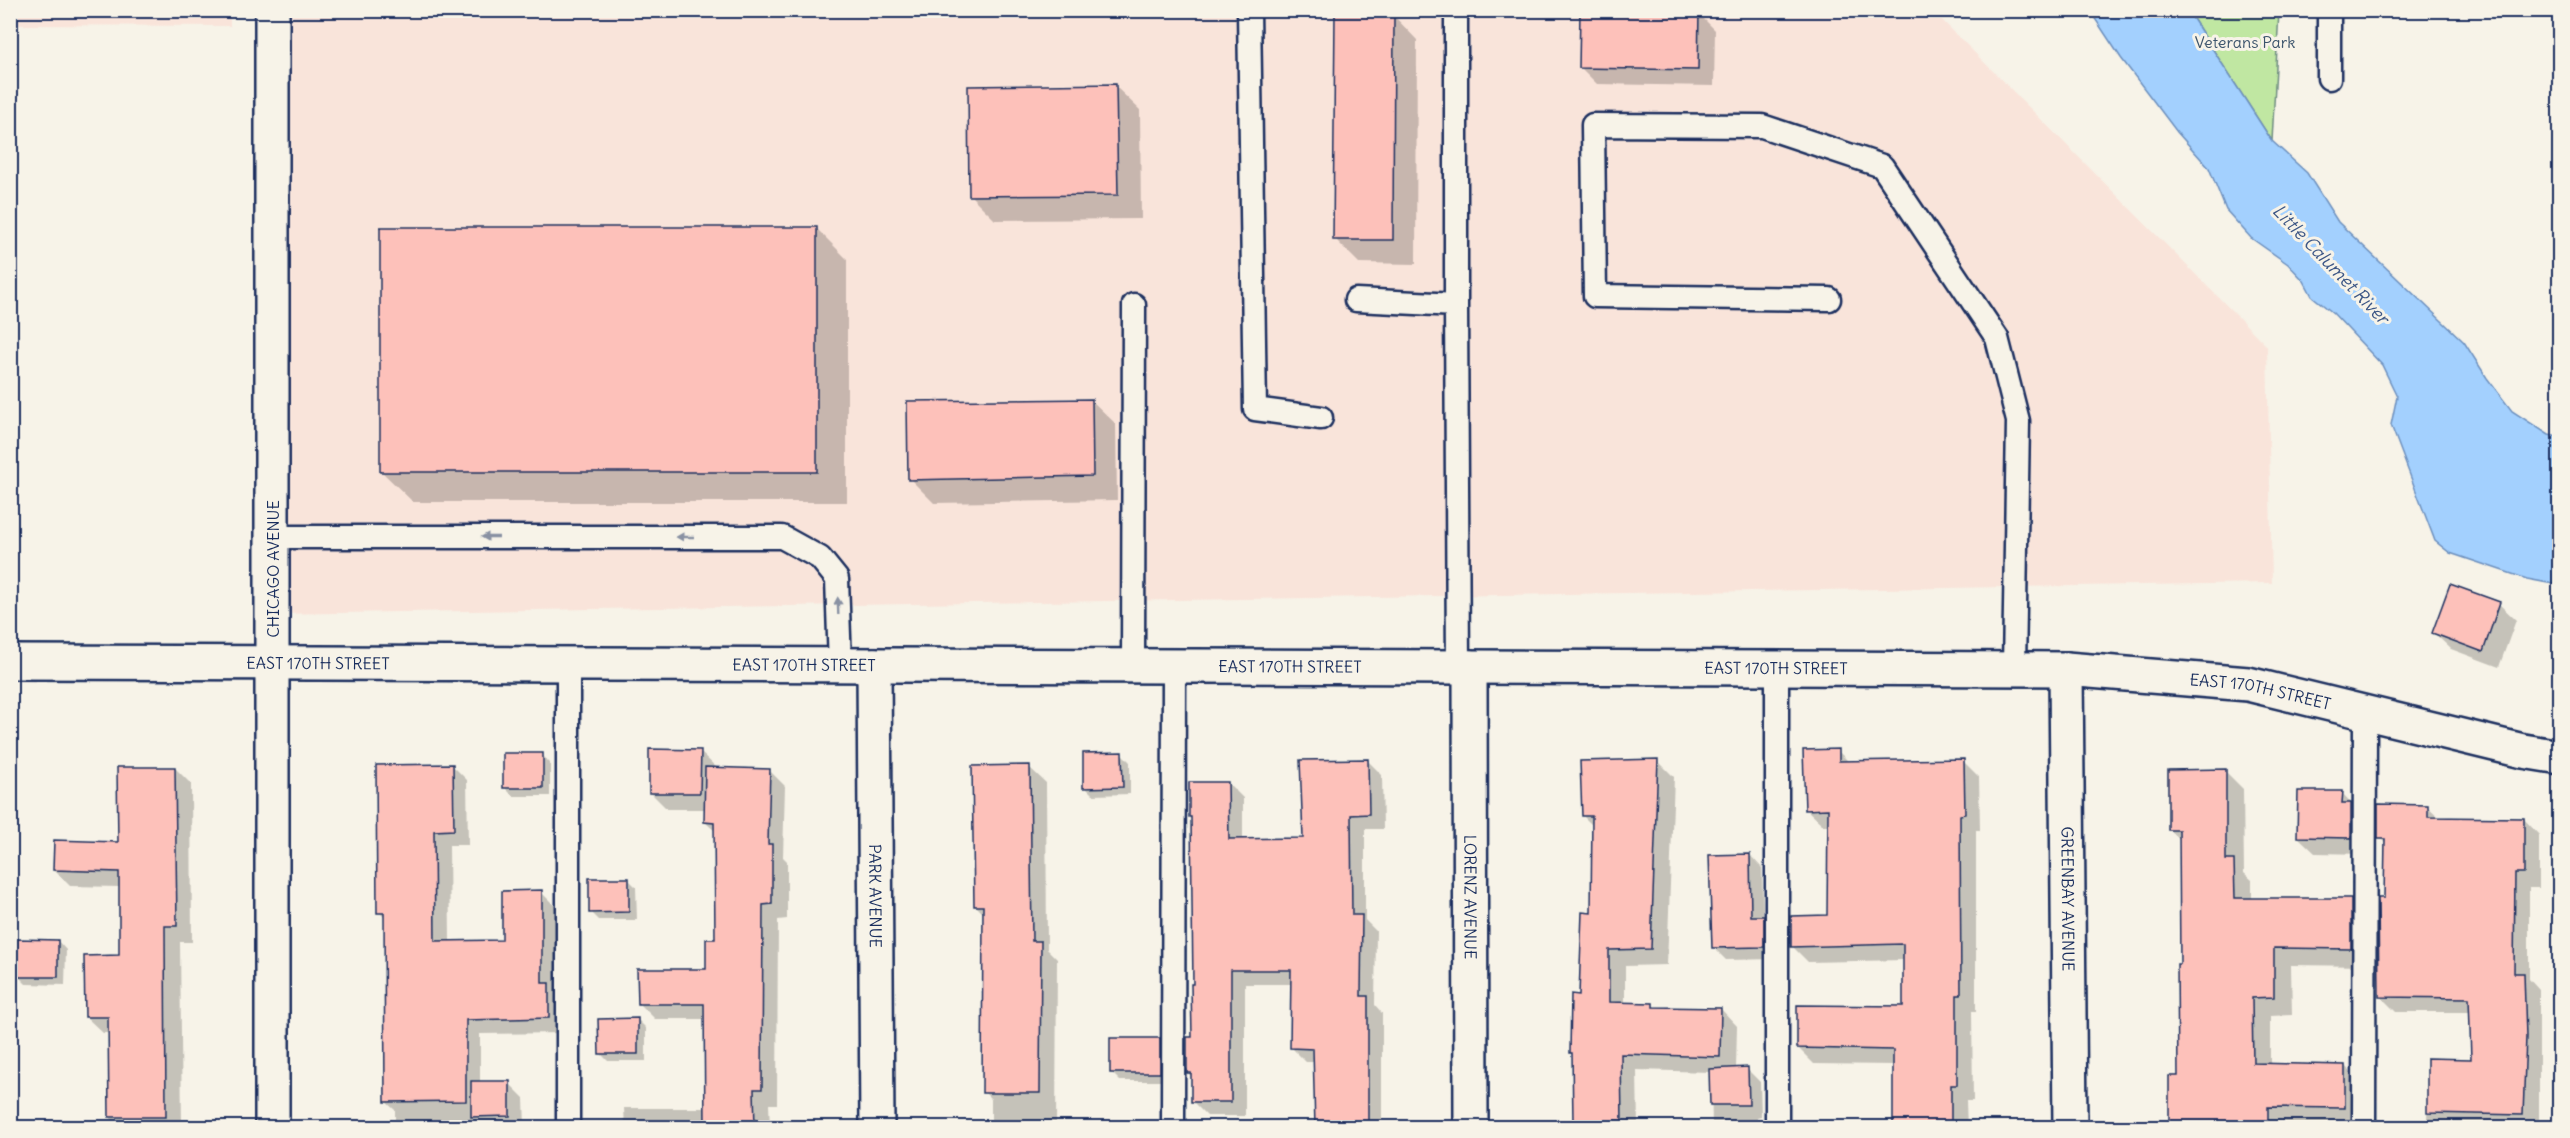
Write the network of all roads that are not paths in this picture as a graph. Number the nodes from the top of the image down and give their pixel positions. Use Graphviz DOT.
graph roads {
  1 [pos="272,10"];
  2 [pos="1249,10"];
  3 [pos="1456,10"];
  4 [pos="2329,10"];
  5 [pos="2329,78"];
  6 [pos="1829,299"];
  7 [pos="1356,300"];
  8 [pos="1134,305"];
  9 [pos="1456,305"];
  10 [pos="1321,418"];
  11 [pos="273,537"];
  12 [pos="10,662"];
  13 [pos="273,663"];
  14 [pos="568,664"];
  15 [pos="840,665"];
  16 [pos="874,665"];
  17 [pos="1133,666"];
  18 [pos="1174,666"];
  19 [pos="1464,667"];
  20 [pos="1777,668"];
  21 [pos="2014,669"];
  22 [pos="2066,669"];
  23 [pos="2365,713"];
  24 [pos="2559,757"];
  25 [pos="272,1128"];
  26 [pos="568,1128"];
  27 [pos="877,1128"];
  28 [pos="1173,1128"];
  29 [pos="1471,1128"];
  30 [pos="1777,1128"];
  31 [pos="2070,1128"];
  32 [pos="2364,1128"];
  1 -- 11 [label="street, CHICAGO AVENUE"];
  2 -- 10 [label="lane"];
  3 -- 9 [label="lane"];
  4 -- 5 [label="lane"];
  6 -- 21 [label="lane"];
  7 -- 9 [label="lane"];
  8 -- 17 [label="lane"];
  9 -- 19 [label="lane"];
  11 -- 13 [label="street, CHICAGO AVENUE"];
  15 -- 11 [label="lane, one-way"];
  12 -- 13 [label="street, EAST 170TH STREET"];
  13 -- 14 [label="street, EAST 170TH STREET"];
  13 -- 25 [label="street, CHICAGO AVENUE"];
  14 -- 15 [label="street, EAST 170TH STREET"];
  14 -- 26 [label="lane"];
  15 -- 16 [label="street, EAST 170TH STREET"];
  16 -- 17 [label="street, EAST 170TH STREET"];
  16 -- 27 [label="street, PARK AVENUE"];
  17 -- 18 [label="street, EAST 170TH STREET"];
  18 -- 19 [label="street, EAST 170TH STREET"];
  18 -- 28 [label="lane"];
  19 -- 20 [label="street, EAST 170TH STREET"];
  19 -- 29 [label="street, LORENZ AVENUE"];
  20 -- 21 [label="street, EAST 170TH STREET"];
  20 -- 30 [label="lane"];
  21 -- 22 [label="street, EAST 170TH STREET"];
  22 -- 23 [label="street, EAST 170TH STREET"];
  22 -- 31 [label="street, GREENBAY AVENUE"];
  23 -- 24 [label="street, EAST 170TH STREET"];
  23 -- 32 [label="lane"];
}
